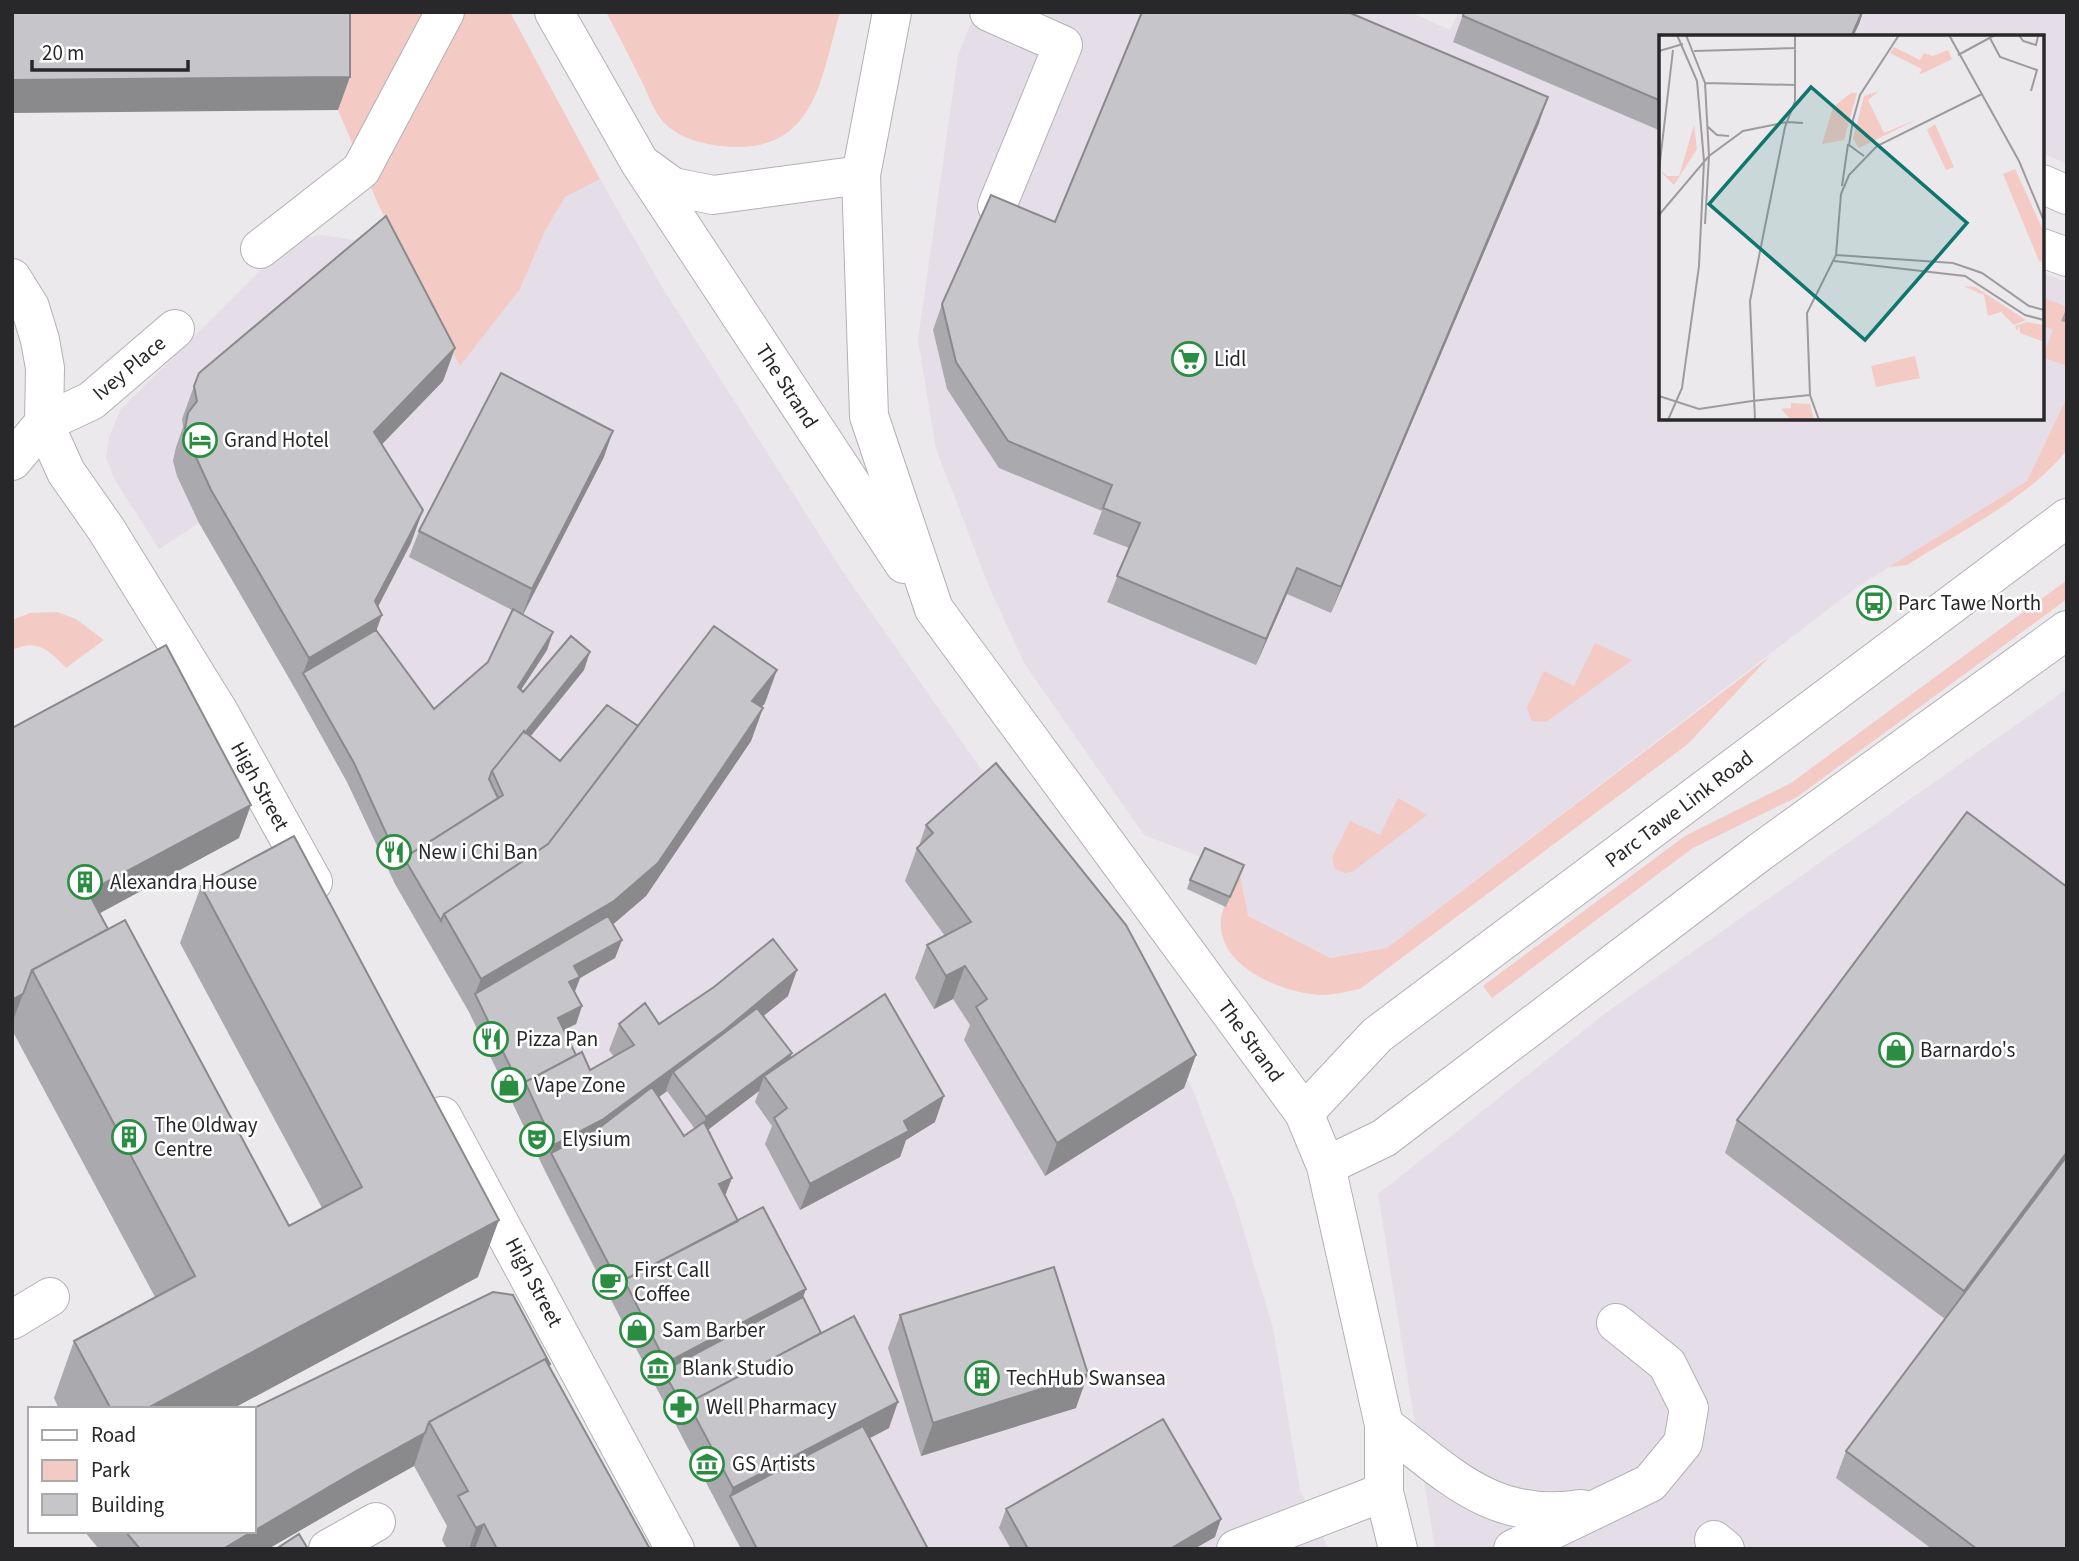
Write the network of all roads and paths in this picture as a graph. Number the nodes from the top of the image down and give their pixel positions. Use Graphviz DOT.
graph roads {
  1 [pos="446,12"];
  2 [pos="554,12"];
  3 [pos="892,12"];
  4 [pos="989,12"];
  5 [pos="639,163"];
  6 [pos="861,175"];
  7 [pos="2044,185"];
  8 [pos="2067,195"];
  9 [pos="997,206"];
  10 [pos="2044,248"];
  11 [pos="260,249"];
  12 [pos="2067,257"];
  13 [pos="12,278"];
  14 [pos="175,329"];
  15 [pos="44,423"];
  16 [pos="12,461"];
  17 [pos="2067,518"];
  18 [pos="934,609"];
  19 [pos="2067,630"];
  20 [pos="327,907"];
  21 [pos="428,1090"];
  22 [pos="1304,1114"];
  23 [pos="1326,1166"];
  24 [pos="50,1297"];
  25 [pos="12,1320"];
  26 [pos="1616,1323"];
  27 [pos="1384,1425"];
  28 [pos="1384,1493"];
  29 [pos="1597,1506"];
  30 [pos="376,1522"];
  31 [pos="328,1549"];
  32 [pos="675,1549"];
  33 [pos="1236,1549"];
  34 [pos="1398,1549"];
  35 [pos="1513,1549"];
  1 -- 11 [label="street"];
  2 -- 5 [label="street, The Strand"];
  3 -- 6 [label="street, The Strand"];
  4 -- 9 [label="street"];
  5 -- 6 [label="street, The Strand"];
  5 -- 18 [label="street, The Strand"];
  6 -- 18 [label="street, The Strand"];
  7 -- 8 [label="street"];
  10 -- 12 [label="street"];
  13 -- 15 [label="street, High Street"];
  14 -- 15 [label="street, Ivey Place"];
  15 -- 16 [label="street"];
  15 -- 20 [label="street, High Street"];
  17 -- 22 [label="street, Parc Tawe Link Road"];
  18 -- 22 [label="street, The Strand"];
  19 -- 23 [label="street"];
  21 -- 32 [label="street, High Street"];
  22 -- 23 [label="street, The Strand"];
  23 -- 27 [label="street, The Strand"];
  24 -- 25 [label="street"];
  26 -- 29 [label="street"];
  27 -- 28 [label="street, The Strand"];
  27 -- 29 [label="street"];
  28 -- 33 [label="street"];
  28 -- 34 [label="street, The Strand"];
  29 -- 35 [label="street"];
  30 -- 31 [label="street"];
}
